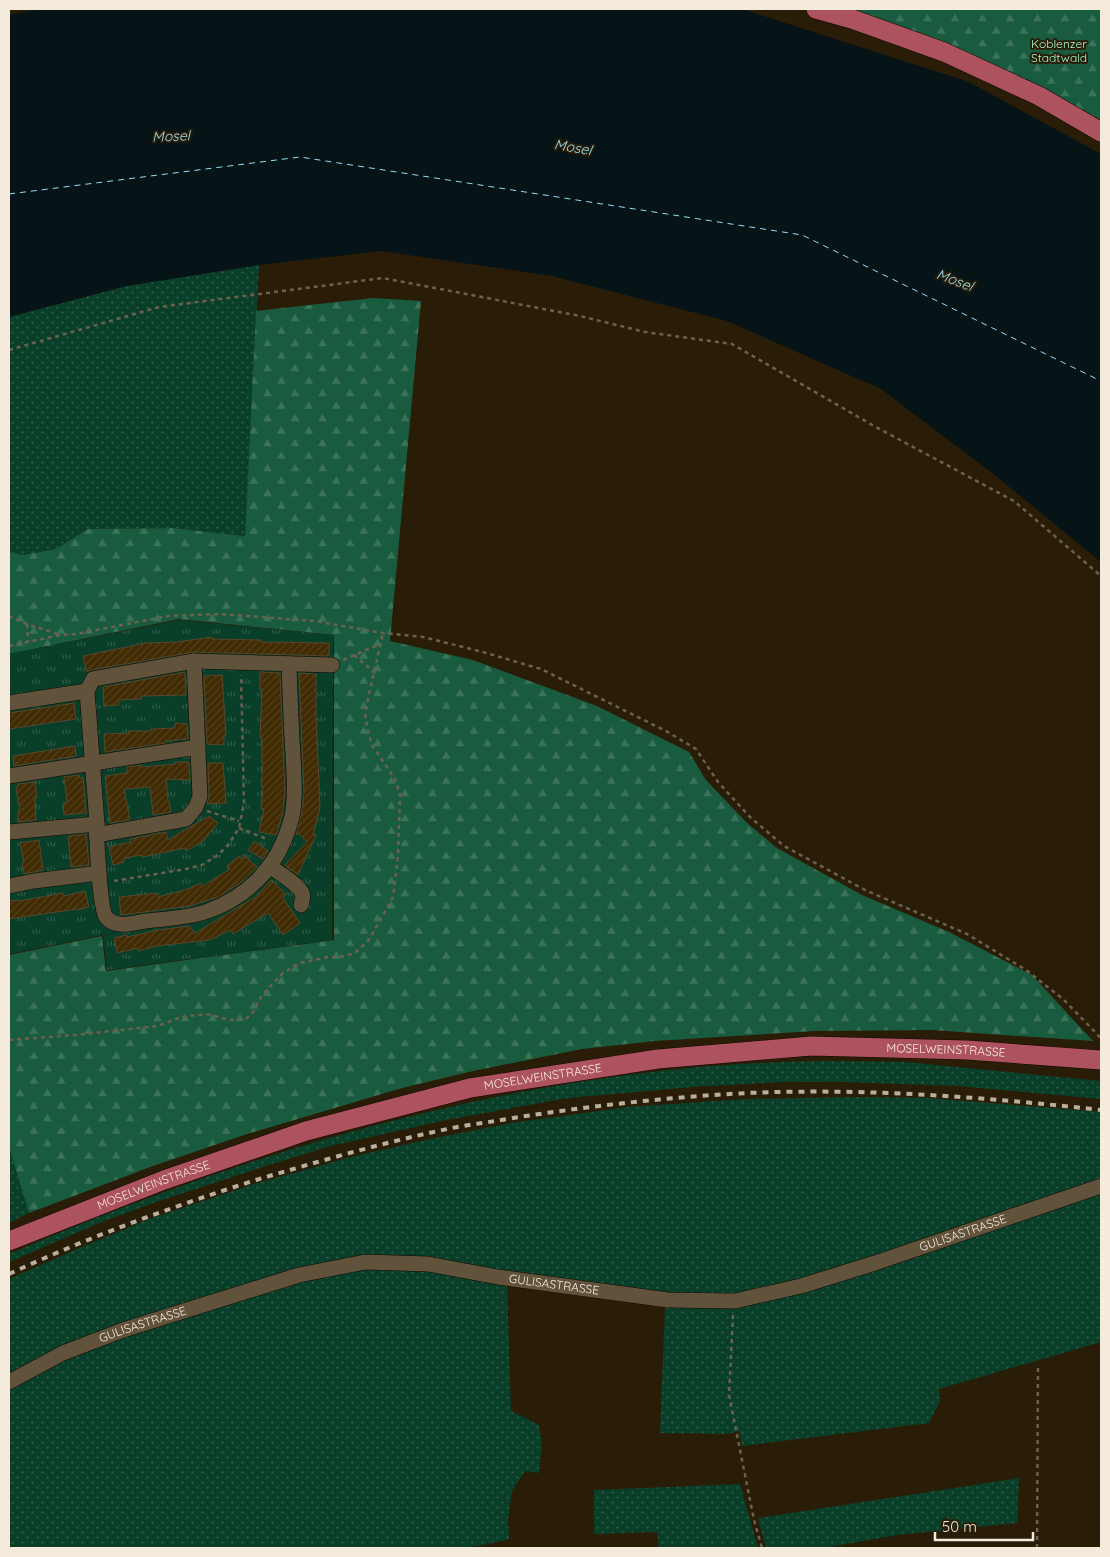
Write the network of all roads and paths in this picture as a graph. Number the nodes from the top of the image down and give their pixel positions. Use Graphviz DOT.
graph roads {
  1 [pos="816,9"];
  2 [pos="1101,132"];
  3 [pos="9,350"];
  4 [pos="1101,576"];
  5 [pos="9,616"];
  6 [pos="27,624"];
  7 [pos="382,633"];
  8 [pos="60,635"];
  9 [pos="28,642"];
  10 [pos="380,644"];
  11 [pos="9,646"];
  12 [pos="354,655"];
  13 [pos="194,661"];
  14 [pos="289,664"];
  15 [pos="332,665"];
  16 [pos="375,673"];
  17 [pos="87,691"];
  18 [pos="9,703"];
  19 [pos="198,747"];
  20 [pos="92,763"];
  21 [pos="9,776"];
  22 [pos="196,808"];
  23 [pos="239,821"];
  24 [pos="238,828"];
  25 [pos="97,829"];
  26 [pos="9,832"];
  27 [pos="281,846"];
  28 [pos="270,866"];
  29 [pos="99,873"];
  30 [pos="9,886"];
  31 [pos="301,905"];
  32 [pos="9,1040"];
  33 [pos="1101,1040"];
  34 [pos="1101,1060"];
  35 [pos="1101,1186"];
  36 [pos="9,1241"];
  37 [pos="734,1301"];
  38 [pos="1038,1364"];
  39 [pos="9,1382"];
  40 [pos="762,1548"];
  41 [pos="1037,1548"];
  1 -- 2 [label="main road"];
  3 -- 4 [label="path"];
  5 -- 6 [label="path"];
  6 -- 8 [label="path"];
  6 -- 9 [label="path"];
  7 -- 8 [label="path"];
  7 -- 10 [label="path"];
  7 -- 33 [label="path"];
  8 -- 9 [label="path"];
  9 -- 11 [label="path"];
  10 -- 12 [label="path"];
  10 -- 16 [label="path"];
  12 -- 15 [label="path"];
  12 -- 16 [label="path"];
  13 -- 14 [label="street"];
  13 -- 17 [label="street"];
  13 -- 19 [label="street"];
  14 -- 15 [label="street"];
  14 -- 27 [label="street"];
  16 -- 32 [label="path"];
  17 -- 18 [label="street"];
  17 -- 20 [label="street"];
  19 -- 20 [label="street"];
  19 -- 22 [label="street"];
  20 -- 21 [label="street"];
  20 -- 25 [label="street"];
  22 -- 23 [label="path"];
  22 -- 25 [label="street"];
  24 -- 27 [label="path"];
  25 -- 26 [label="street"];
  25 -- 29 [label="street"];
  27 -- 28 [label="street"];
  28 -- 29 [label="street"];
  28 -- 31 [label="street"];
  29 -- 30 [label="street"];
  34 -- 36 [label="main road, MOSELWEINSTRASSE"];
  35 -- 37 [label="street, GULISASTRASSE"];
  37 -- 39 [label="street, GULISASTRASSE"];
  37 -- 40 [label="path"];
  38 -- 41 [label="path"];
}
